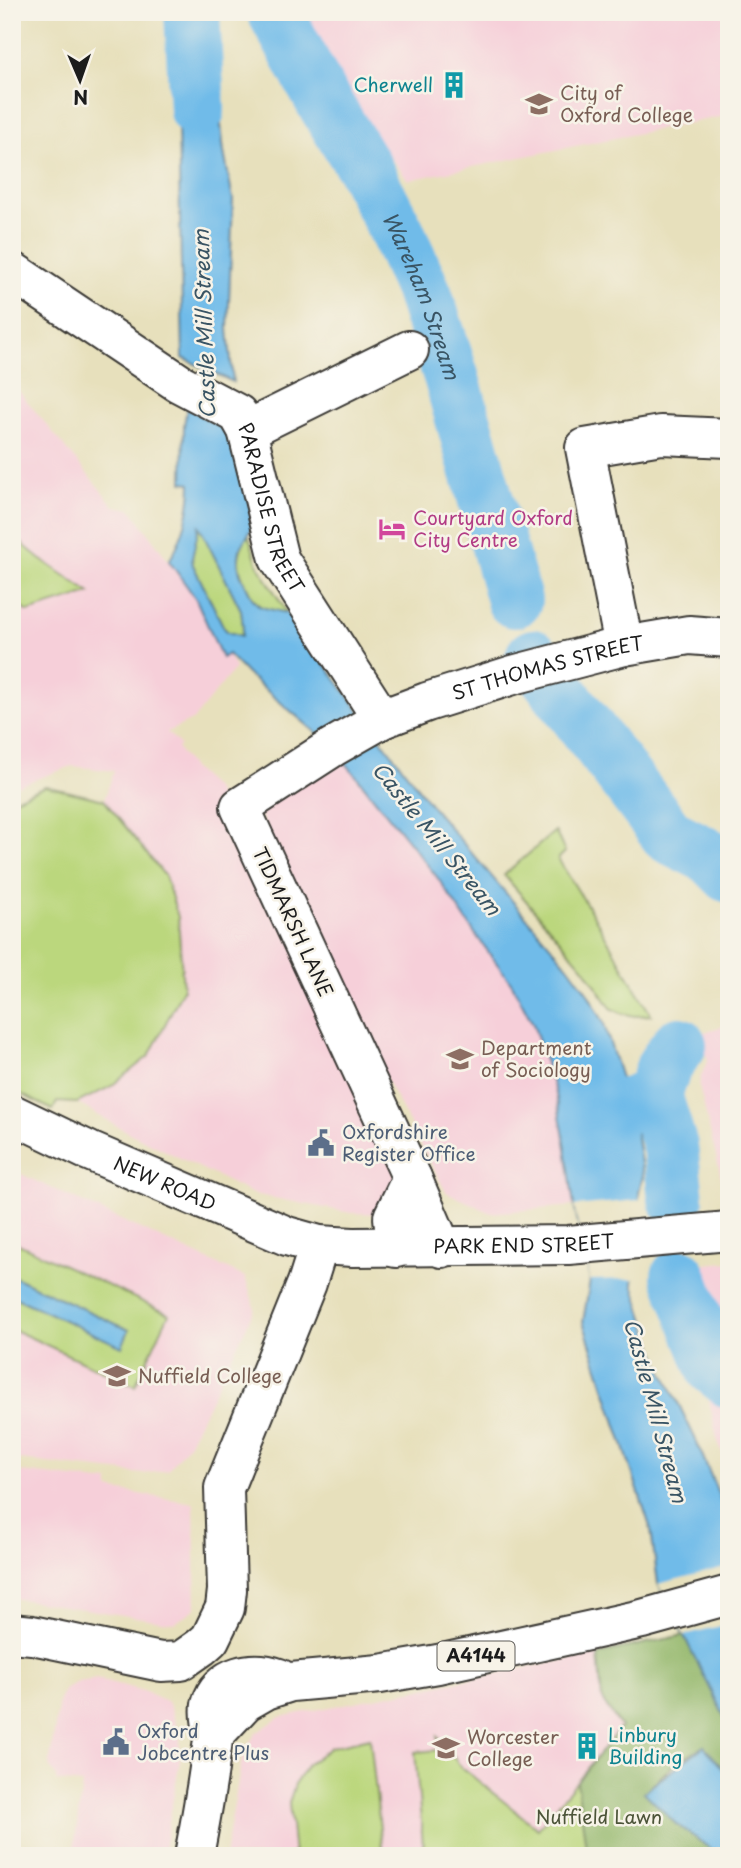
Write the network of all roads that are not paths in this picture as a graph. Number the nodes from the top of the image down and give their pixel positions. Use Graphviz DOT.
graph roads {
  1 [pos="12,271"];
  2 [pos="409,349"];
  3 [pos="242,422"];
  4 [pos="729,438"];
  5 [pos="729,638"];
  6 [pos="624,646"];
  7 [pos="377,722"];
  8 [pos="12,1114"];
  9 [pos="412,1178"];
  10 [pos="729,1231"];
  11 [pos="319,1244"];
  12 [pos="396,1248"];
  13 [pos="442,1248"];
  14 [pos="729,1595"];
  15 [pos="12,1633"];
  16 [pos="194,1856"];
  1 -- 3 [label="street, PARADISE STREET"];
  2 -- 3 [label="street"];
  3 -- 7 [label="street, PARADISE STREET"];
  4 -- 6 [label="street"];
  5 -- 6 [label="street, ST THOMAS STREET"];
  6 -- 7 [label="street, ST THOMAS STREET"];
  7 -- 9 [label="street, TIDMARSH LANE"];
  8 -- 11 [label="street, NEW ROAD"];
  9 -- 12 [label="street"];
  9 -- 13 [label="street, TIDMARSH LANE"];
  10 -- 13 [label="street, PARK END STREET"];
  11 -- 12 [label="street, PARK END STREET"];
  11 -- 15 [label="street"];
  12 -- 13 [label="street, PARK END STREET"];
  14 -- 16 [label="street, A4144"];
}
